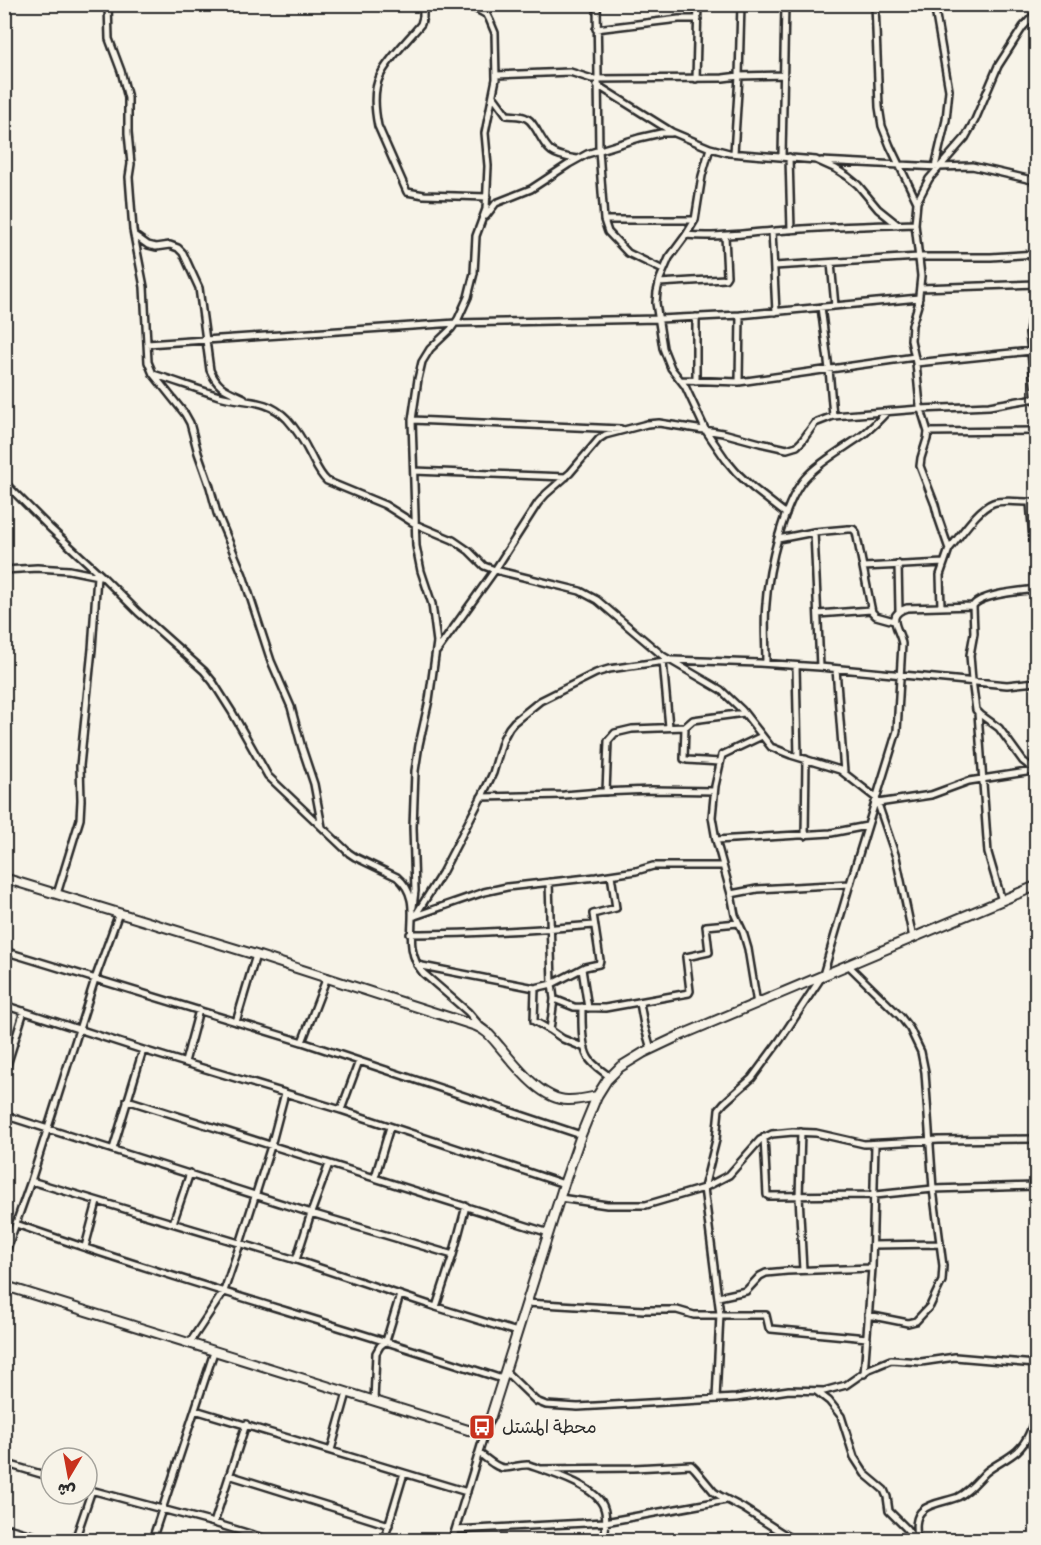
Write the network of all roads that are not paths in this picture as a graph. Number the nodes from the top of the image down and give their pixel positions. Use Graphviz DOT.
graph roads {
  1 [pos="108,4"];
  2 [pos="423,4"];
  3 [pos="467,4"];
  4 [pos="597,4"];
  5 [pos="698,4"];
  6 [pos="741,4"];
  7 [pos="785,4"];
  8 [pos="875,4"];
  9 [pos="934,4"];
  10 [pos="1036,13"];
  11 [pos="698,19"];
  12 [pos="596,28"];
  13 [pos="496,75"];
  14 [pos="784,75"];
  15 [pos="739,76"];
  16 [pos="696,79"];
  17 [pos="597,82"];
  18 [pos="493,96"];
  19 [pos="672,132"];
  20 [pos="710,148"];
  21 [pos="599,150"];
  22 [pos="734,153"];
  23 [pos="786,157"];
  24 [pos="577,159"];
  25 [pos="816,160"];
  26 [pos="900,165"];
  27 [pos="937,167"];
  28 [pos="1036,181"];
  29 [pos="487,197"];
  30 [pos="917,201"];
  31 [pos="483,219"];
  32 [pos="603,220"];
  33 [pos="696,220"];
  34 [pos="915,224"];
  35 [pos="898,225"];
  36 [pos="791,230"];
  37 [pos="772,231"];
  38 [pos="686,235"];
  39 [pos="134,236"];
  40 [pos="724,236"];
  41 [pos="1036,254"];
  42 [pos="920,257"];
  43 [pos="831,263"];
  44 [pos="774,266"];
  45 [pos="663,270"];
  46 [pos="659,283"];
  47 [pos="1036,284"];
  48 [pos="920,288"];
  49 [pos="919,298"];
  50 [pos="835,306"];
  51 [pos="1036,306"];
  52 [pos="821,307"];
  53 [pos="776,312"];
  54 [pos="740,315"];
  55 [pos="696,317"];
  56 [pos="659,319"];
  57 [pos="456,323"];
  58 [pos="206,339"];
  59 [pos="147,344"];
  60 [pos="1031,351"];
  61 [pos="915,360"];
  62 [pos="1035,367"];
  63 [pos="829,369"];
  64 [pos="153,374"];
  65 [pos="681,380"];
  66 [pos="696,381"];
  67 [pos="739,382"];
  68 [pos="249,400"];
  69 [pos="1036,400"];
  70 [pos="920,409"];
  71 [pos="887,412"];
  72 [pos="832,416"];
  73 [pos="412,420"];
  74 [pos="626,429"];
  75 [pos="706,430"];
  76 [pos="1036,431"];
  77 [pos="928,432"];
  78 [pos="414,471"];
  79 [pos="566,477"];
  80 [pos="4,482"];
  81 [pos="1034,502"];
  82 [pos="786,514"];
  83 [pos="415,524"];
  84 [pos="814,532"];
  85 [pos="778,539"];
  86 [pos="949,549"];
  87 [pos="944,563"];
  88 [pos="898,564"];
  89 [pos="863,567"];
  90 [pos="4,570"];
  91 [pos="495,570"];
  92 [pos="100,576"];
  93 [pos="1036,576"];
  94 [pos="1036,589"];
  95 [pos="973,606"];
  96 [pos="941,607"];
  97 [pos="871,610"];
  98 [pos="899,610"];
  99 [pos="818,614"];
  100 [pos="894,621"];
  101 [pos="435,653"];
  102 [pos="672,660"];
  103 [pos="663,661"];
  104 [pos="766,663"];
  105 [pos="796,666"];
  106 [pos="820,667"];
  107 [pos="836,669"];
  108 [pos="900,675"];
  109 [pos="972,681"];
  110 [pos="1036,682"];
  111 [pos="978,712"];
  112 [pos="744,713"];
  113 [pos="669,727"];
  114 [pos="685,727"];
  115 [pos="762,736"];
  116 [pos="798,757"];
  117 [pos="806,759"];
  118 [pos="720,762"];
  119 [pos="1036,771"];
  120 [pos="844,772"];
  121 [pos="982,778"];
  122 [pos="714,791"];
  123 [pos="606,792"];
  124 [pos="481,797"];
  125 [pos="877,801"];
  126 [pos="867,826"];
  127 [pos="322,827"];
  128 [pos="805,836"];
  129 [pos="716,840"];
  130 [pos="722,866"];
  131 [pos="611,874"];
  132 [pos="4,878"];
  133 [pos="549,882"];
  134 [pos="850,884"];
  135 [pos="1036,886"];
  136 [pos="57,894"];
  137 [pos="730,894"];
  138 [pos="1002,901"];
  139 [pos="413,907"];
  140 [pos="119,913"];
  141 [pos="414,916"];
  142 [pos="738,923"];
  143 [pos="594,925"];
  144 [pos="550,929"];
  145 [pos="410,934"];
  146 [pos="913,938"];
  147 [pos="4,951"];
  148 [pos="256,955"];
  149 [pos="848,965"];
  150 [pos="417,966"];
  151 [pos="582,969"];
  152 [pos="823,975"];
  153 [pos="327,978"];
  154 [pos="95,979"];
  155 [pos="552,984"];
  156 [pos="535,988"];
  157 [pos="554,999"];
  158 [pos="640,1002"];
  159 [pos="757,1004"];
  160 [pos="4,1005"];
  161 [pos="585,1007"];
  162 [pos="199,1010"];
  163 [pos="24,1011"];
  164 [pos="236,1022"];
  165 [pos="79,1028"];
  166 [pos="482,1028"];
  167 [pos="550,1030"];
  168 [pos="302,1042"];
  169 [pos="585,1047"];
  170 [pos="651,1049"];
  171 [pos="143,1050"];
  172 [pos="6,1062"];
  173 [pos="186,1062"];
  174 [pos="359,1062"];
  175 [pos="4,1075"];
  176 [pos="610,1077"];
  177 [pos="285,1093"];
  178 [pos="597,1096"];
  179 [pos="127,1100"];
  180 [pos="341,1110"];
  181 [pos="4,1116"];
  182 [pos="390,1127"];
  183 [pos="47,1129"];
  184 [pos="801,1132"];
  185 [pos="581,1135"];
  186 [pos="764,1137"];
  187 [pos="1036,1139"];
  188 [pos="930,1141"];
  189 [pos="875,1144"];
  190 [pos="271,1146"];
  191 [pos="113,1149"];
  192 [pos="329,1164"];
  193 [pos="190,1173"];
  194 [pos="375,1177"];
  195 [pos="31,1181"];
  196 [pos="564,1184"];
  197 [pos="1036,1186"];
  198 [pos="704,1188"];
  199 [pos="933,1190"];
  200 [pos="255,1195"];
  201 [pos="875,1195"];
  202 [pos="799,1196"];
  203 [pos="560,1198"];
  204 [pos="97,1202"];
  205 [pos="466,1206"];
  206 [pos="311,1213"];
  207 [pos="16,1224"];
  208 [pos="173,1224"];
  209 [pos="549,1233"];
  210 [pos="8,1240"];
  211 [pos="240,1244"];
  212 [pos="940,1244"];
  213 [pos="873,1245"];
  214 [pos="85,1247"];
  215 [pos="453,1255"];
  216 [pos="4,1257"];
  217 [pos="296,1260"];
  218 [pos="872,1268"];
  219 [pos="803,1270"];
  220 [pos="4,1288"];
  221 [pos="224,1291"];
  222 [pos="400,1295"];
  223 [pos="718,1297"];
  224 [pos="526,1304"];
  225 [pos="436,1306"];
  226 [pos="720,1314"];
  227 [pos="868,1315"];
  228 [pos="517,1332"];
  229 [pos="867,1338"];
  230 [pos="386,1341"];
  231 [pos="189,1344"];
  232 [pos="214,1352"];
  233 [pos="1036,1364"];
  234 [pos="864,1374"];
  235 [pos="503,1375"];
  236 [pos="816,1391"];
  237 [pos="347,1393"];
  238 [pos="716,1399"];
  239 [pos="374,1401"];
  240 [pos="195,1410"];
  241 [pos="1036,1414"];
  242 [pos="246,1424"];
  243 [pos="487,1424"];
  244 [pos="476,1430"];
  245 [pos="482,1443"];
  246 [pos="331,1450"];
  247 [pos="479,1453"];
  248 [pos="4,1463"];
  249 [pos="540,1469"];
  250 [pos="39,1473"];
  251 [pos="404,1473"];
  252 [pos="229,1475"];
  253 [pos="99,1492"];
  254 [pos="467,1492"];
  255 [pos="726,1500"];
  256 [pos="85,1506"];
  257 [pos="161,1509"];
  258 [pos="605,1522"];
  259 [pos="214,1524"];
  260 [pos="389,1525"];
  261 [pos="4,1527"];
  262 [pos="455,1530"];
  263 [pos="50,1540"];
  264 [pos="75,1540"];
  265 [pos="152,1540"];
  266 [pos="269,1540"];
  267 [pos="384,1540"];
  268 [pos="452,1540"];
  269 [pos="605,1540"];
  270 [pos="793,1540"];
  271 [pos="916,1540"];
  1 -- 39 [label="street"];
  2 -- 29 [label="street"];
  3 -- 13 [label="street"];
  4 -- 12 [label="street"];
  5 -- 11 [label="street"];
  6 -- 15 [label="street"];
  7 -- 14 [label="street"];
  8 -- 26 [label="street"];
  9 -- 27 [label="street"];
  10 -- 27 [label="street"];
  11 -- 12 [label="street"];
  11 -- 16 [label="street"];
  12 -- 17 [label="street"];
  13 -- 17 [label="street"];
  13 -- 18 [label="street"];
  14 -- 15 [label="street"];
  14 -- 23 [label="street"];
  15 -- 16 [label="street"];
  15 -- 22 [label="street"];
  16 -- 17 [label="street"];
  17 -- 19 [label="street"];
  17 -- 21 [label="street"];
  18 -- 24 [label="street"];
  18 -- 29 [label="street"];
  19 -- 20 [label="street"];
  19 -- 21 [label="street"];
  20 -- 22 [label="street"];
  20 -- 33 [label="street"];
  21 -- 24 [label="street"];
  21 -- 32 [label="street"];
  22 -- 23 [label="street"];
  23 -- 25 [label="street"];
  23 -- 36 [label="street"];
  24 -- 31 [label="street"];
  25 -- 26 [label="street"];
  25 -- 35 [label="street"];
  26 -- 27 [label="street"];
  26 -- 30 [label="street"];
  27 -- 28 [label="street"];
  27 -- 30 [label="street"];
  29 -- 31 [label="street"];
  30 -- 34 [label="street"];
  31 -- 57 [label="street"];
  32 -- 33 [label="street"];
  32 -- 45 [label="street"];
  33 -- 38 [label="street"];
  34 -- 35 [label="street"];
  34 -- 42 [label="street"];
  35 -- 36 [label="street"];
  36 -- 37 [label="street"];
  37 -- 40 [label="street"];
  37 -- 44 [label="street"];
  38 -- 40 [label="street"];
  38 -- 45 [label="street"];
  39 -- 58 [label="street"];
  39 -- 59 [label="street"];
  40 -- 46 [label="street"];
  41 -- 42 [label="street"];
  42 -- 43 [label="street"];
  42 -- 48 [label="street"];
  43 -- 44 [label="street"];
  43 -- 50 [label="street"];
  44 -- 53 [label="street"];
  45 -- 46 [label="street"];
  46 -- 56 [label="street"];
  47 -- 48 [label="street"];
  48 -- 49 [label="street"];
  49 -- 50 [label="street"];
  49 -- 61 [label="street"];
  50 -- 52 [label="street"];
  51 -- 60 [label="street"];
  52 -- 53 [label="street"];
  52 -- 63 [label="street"];
  53 -- 54 [label="street"];
  54 -- 55 [label="street"];
  54 -- 67 [label="street"];
  55 -- 56 [label="street"];
  55 -- 66 [label="street"];
  56 -- 57 [label="street"];
  56 -- 65 [label="street"];
  57 -- 58 [label="street"];
  57 -- 73 [label="street"];
  58 -- 59 [label="street"];
  58 -- 68 [label="street"];
  59 -- 64 [label="street"];
  60 -- 61 [label="street"];
  60 -- 62 [label="street"];
  61 -- 63 [label="street"];
  61 -- 70 [label="street"];
  62 -- 69 [label="street"];
  63 -- 67 [label="street"];
  63 -- 72 [label="street"];
  64 -- 68 [label="street"];
  64 -- 127 [label="street"];
  65 -- 66 [label="street"];
  65 -- 75 [label="street"];
  66 -- 67 [label="street"];
  68 -- 83 [label="street"];
  69 -- 70 [label="street"];
  70 -- 71 [label="street"];
  70 -- 77 [label="street"];
  71 -- 72 [label="street"];
  71 -- 82 [label="street"];
  72 -- 75 [label="street"];
  73 -- 74 [label="street"];
  73 -- 78 [label="street"];
  74 -- 75 [label="street"];
  74 -- 79 [label="street"];
  75 -- 82 [label="street"];
  76 -- 77 [label="street"];
  77 -- 86 [label="street"];
  78 -- 79 [label="street"];
  78 -- 83 [label="street"];
  79 -- 91 [label="street"];
  80 -- 92 [label="street"];
  81 -- 86 [label="street"];
  81 -- 93 [label="street"];
  82 -- 85 [label="street"];
  83 -- 91 [label="street"];
  83 -- 101 [label="street"];
  84 -- 85 [label="street"];
  84 -- 89 [label="street"];
  84 -- 99 [label="street"];
  85 -- 104 [label="street"];
  86 -- 87 [label="street"];
  87 -- 88 [label="street"];
  87 -- 96 [label="street"];
  88 -- 89 [label="street"];
  88 -- 98 [label="street"];
  89 -- 97 [label="street"];
  90 -- 92 [label="street"];
  91 -- 101 [label="street"];
  91 -- 102 [label="street"];
  92 -- 127 [label="street"];
  92 -- 136 [label="street"];
  94 -- 95 [label="street"];
  95 -- 96 [label="street"];
  95 -- 109 [label="street"];
  96 -- 98 [label="street"];
  97 -- 99 [label="street"];
  97 -- 100 [label="street"];
  98 -- 100 [label="street"];
  99 -- 106 [label="street"];
  100 -- 108 [label="street"];
  101 -- 139 [label="street"];
  102 -- 103 [label="street"];
  102 -- 104 [label="street"];
  102 -- 112 [label="street"];
  103 -- 113 [label="street"];
  103 -- 124 [label="street"];
  104 -- 105 [label="street"];
  105 -- 106 [label="street"];
  105 -- 116 [label="street"];
  106 -- 107 [label="street"];
  107 -- 108 [label="street"];
  107 -- 120 [label="street"];
  108 -- 109 [label="street"];
  108 -- 125 [label="street"];
  109 -- 110 [label="street"];
  109 -- 111 [label="street"];
  111 -- 119 [label="street"];
  111 -- 121 [label="street"];
  112 -- 114 [label="street"];
  112 -- 115 [label="street"];
  113 -- 114 [label="street"];
  113 -- 123 [label="street"];
  114 -- 118 [label="street"];
  115 -- 116 [label="street"];
  115 -- 118 [label="street"];
  116 -- 117 [label="street"];
  117 -- 120 [label="street"];
  117 -- 128 [label="street"];
  118 -- 122 [label="street"];
  119 -- 121 [label="street"];
  120 -- 125 [label="street"];
  121 -- 125 [label="street"];
  121 -- 138 [label="street"];
  122 -- 123 [label="street"];
  122 -- 129 [label="street"];
  123 -- 124 [label="street"];
  124 -- 141 [label="street"];
  125 -- 126 [label="street"];
  125 -- 146 [label="street"];
  126 -- 128 [label="street"];
  126 -- 134 [label="street"];
  127 -- 139 [label="street"];
  128 -- 129 [label="street"];
  129 -- 130 [label="street"];
  130 -- 131 [label="street"];
  130 -- 137 [label="street"];
  131 -- 133 [label="street"];
  131 -- 143 [label="street"];
  132 -- 136 [label="street"];
  133 -- 141 [label="street"];
  133 -- 144 [label="street"];
  134 -- 137 [label="street"];
  134 -- 152 [label="street"];
  135 -- 138 [label="street"];
  136 -- 140 [label="street"];
  137 -- 142 [label="street"];
  138 -- 146 [label="street"];
  139 -- 141 [label="street"];
  140 -- 148 [label="street"];
  140 -- 154 [label="street"];
  141 -- 145 [label="street"];
  142 -- 158 [label="street"];
  142 -- 159 [label="street"];
  143 -- 144 [label="street"];
  143 -- 151 [label="street"];
  144 -- 145 [label="street"];
  144 -- 155 [label="street"];
  145 -- 150 [label="street"];
  146 -- 149 [label="street"];
  147 -- 154 [label="street"];
  148 -- 153 [label="street"];
  148 -- 164 [label="street"];
  149 -- 152 [label="street"];
  149 -- 188 [label="street"];
  150 -- 156 [label="street"];
  150 -- 166 [label="street"];
  151 -- 155 [label="street"];
  151 -- 161 [label="street"];
  152 -- 159 [label="street"];
  152 -- 198 [label="street"];
  153 -- 166 [label="street"];
  153 -- 168 [label="street"];
  154 -- 162 [label="street"];
  154 -- 165 [label="street"];
  155 -- 156 [label="street"];
  155 -- 157 [label="street"];
  156 -- 167 [label="street"];
  157 -- 161 [label="street"];
  157 -- 167 [label="street"];
  158 -- 161 [label="street"];
  158 -- 170 [label="street"];
  159 -- 170 [label="street"];
  160 -- 163 [label="street"];
  161 -- 169 [label="street"];
  162 -- 164 [label="street"];
  162 -- 173 [label="street"];
  163 -- 165 [label="street"];
  163 -- 172 [label="street"];
  164 -- 168 [label="street"];
  165 -- 171 [label="street"];
  165 -- 183 [label="street"];
  166 -- 178 [label="street"];
  167 -- 169 [label="street"];
  168 -- 174 [label="street"];
  169 -- 176 [label="street"];
  170 -- 176 [label="street"];
  171 -- 173 [label="street"];
  171 -- 179 [label="street"];
  172 -- 175 [label="street"];
  173 -- 177 [label="street"];
  174 -- 180 [label="street"];
  174 -- 185 [label="street"];
  176 -- 178 [label="street"];
  177 -- 180 [label="street"];
  177 -- 190 [label="street"];
  178 -- 185 [label="street"];
  179 -- 190 [label="street"];
  179 -- 191 [label="street"];
  180 -- 182 [label="street"];
  181 -- 183 [label="street"];
  182 -- 194 [label="street"];
  182 -- 196 [label="street"];
  183 -- 191 [label="street"];
  183 -- 195 [label="street"];
  184 -- 186 [label="street"];
  184 -- 189 [label="street"];
  184 -- 202 [label="street"];
  185 -- 196 [label="street"];
  186 -- 198 [label="street"];
  186 -- 202 [label="street"];
  187 -- 188 [label="street"];
  188 -- 189 [label="street"];
  188 -- 199 [label="street"];
  189 -- 201 [label="street"];
  190 -- 192 [label="street"];
  190 -- 200 [label="street"];
  191 -- 193 [label="street"];
  192 -- 194 [label="street"];
  192 -- 206 [label="street"];
  193 -- 200 [label="street"];
  193 -- 208 [label="street"];
  194 -- 205 [label="street"];
  195 -- 204 [label="street"];
  195 -- 207 [label="street"];
  196 -- 203 [label="street"];
  197 -- 199 [label="street"];
  198 -- 203 [label="street"];
  198 -- 223 [label="street"];
  199 -- 201 [label="street"];
  199 -- 212 [label="street"];
  200 -- 206 [label="street"];
  200 -- 211 [label="street"];
  201 -- 202 [label="street"];
  201 -- 213 [label="street"];
  202 -- 219 [label="street"];
  203 -- 209 [label="street"];
  204 -- 208 [label="street"];
  204 -- 214 [label="street"];
  205 -- 209 [label="street"];
  205 -- 215 [label="street"];
  206 -- 215 [label="street"];
  206 -- 217 [label="street"];
  207 -- 210 [label="street"];
  207 -- 214 [label="street"];
  208 -- 211 [label="street"];
  209 -- 224 [label="street"];
  210 -- 216 [label="street"];
  211 -- 217 [label="street"];
  211 -- 221 [label="street"];
  212 -- 213 [label="street"];
  212 -- 227 [label="street"];
  213 -- 218 [label="street"];
  214 -- 221 [label="street"];
  215 -- 225 [label="street"];
  217 -- 222 [label="street"];
  218 -- 219 [label="street"];
  218 -- 227 [label="street"];
  219 -- 223 [label="street"];
  220 -- 231 [label="street"];
  221 -- 230 [label="street"];
  221 -- 231 [label="street"];
  222 -- 225 [label="street"];
  222 -- 230 [label="street"];
  223 -- 226 [label="street"];
  224 -- 226 [label="street"];
  224 -- 228 [label="street"];
  225 -- 228 [label="street"];
  226 -- 229 [label="street"];
  226 -- 238 [label="street"];
  227 -- 229 [label="street"];
  228 -- 235 [label="street"];
  229 -- 234 [label="street"];
  230 -- 235 [label="street"];
  230 -- 239 [label="street"];
  231 -- 232 [label="street"];
  232 -- 237 [label="street"];
  232 -- 240 [label="street"];
  233 -- 234 [label="street"];
  234 -- 236 [label="street"];
  235 -- 238 [label="street"];
  235 -- 243 [label="street"];
  236 -- 238 [label="street"];
  236 -- 271 [label="street"];
  237 -- 239 [label="street"];
  237 -- 246 [label="street"];
  239 -- 244 [label="street"];
  240 -- 242 [label="street"];
  240 -- 257 [label="street"];
  241 -- 271 [label="street"];
  242 -- 246 [label="street"];
  242 -- 252 [label="street"];
  243 -- 244 [label="street"];
  243 -- 245 [label="street"];
  244 -- 245 [label="street"];
  245 -- 247 [label="street"];
  246 -- 251 [label="street"];
  247 -- 249 [label="street"];
  247 -- 254 [label="street"];
  248 -- 250 [label="street"];
  249 -- 255 [label="street"];
  249 -- 258 [label="street"];
  251 -- 254 [label="street"];
  251 -- 260 [label="street"];
  252 -- 259 [label="street"];
  252 -- 260 [label="street"];
  253 -- 257 [label="street"];
  254 -- 262 [label="street"];
  255 -- 258 [label="street"];
  255 -- 270 [label="street"];
  256 -- 264 [label="street"];
  257 -- 259 [label="street"];
  257 -- 265 [label="street"];
  258 -- 262 [label="street"];
  258 -- 269 [label="street"];
  259 -- 266 [label="street"];
  260 -- 267 [label="street"];
  261 -- 263 [label="street"];
  262 -- 268 [label="street"];
}
